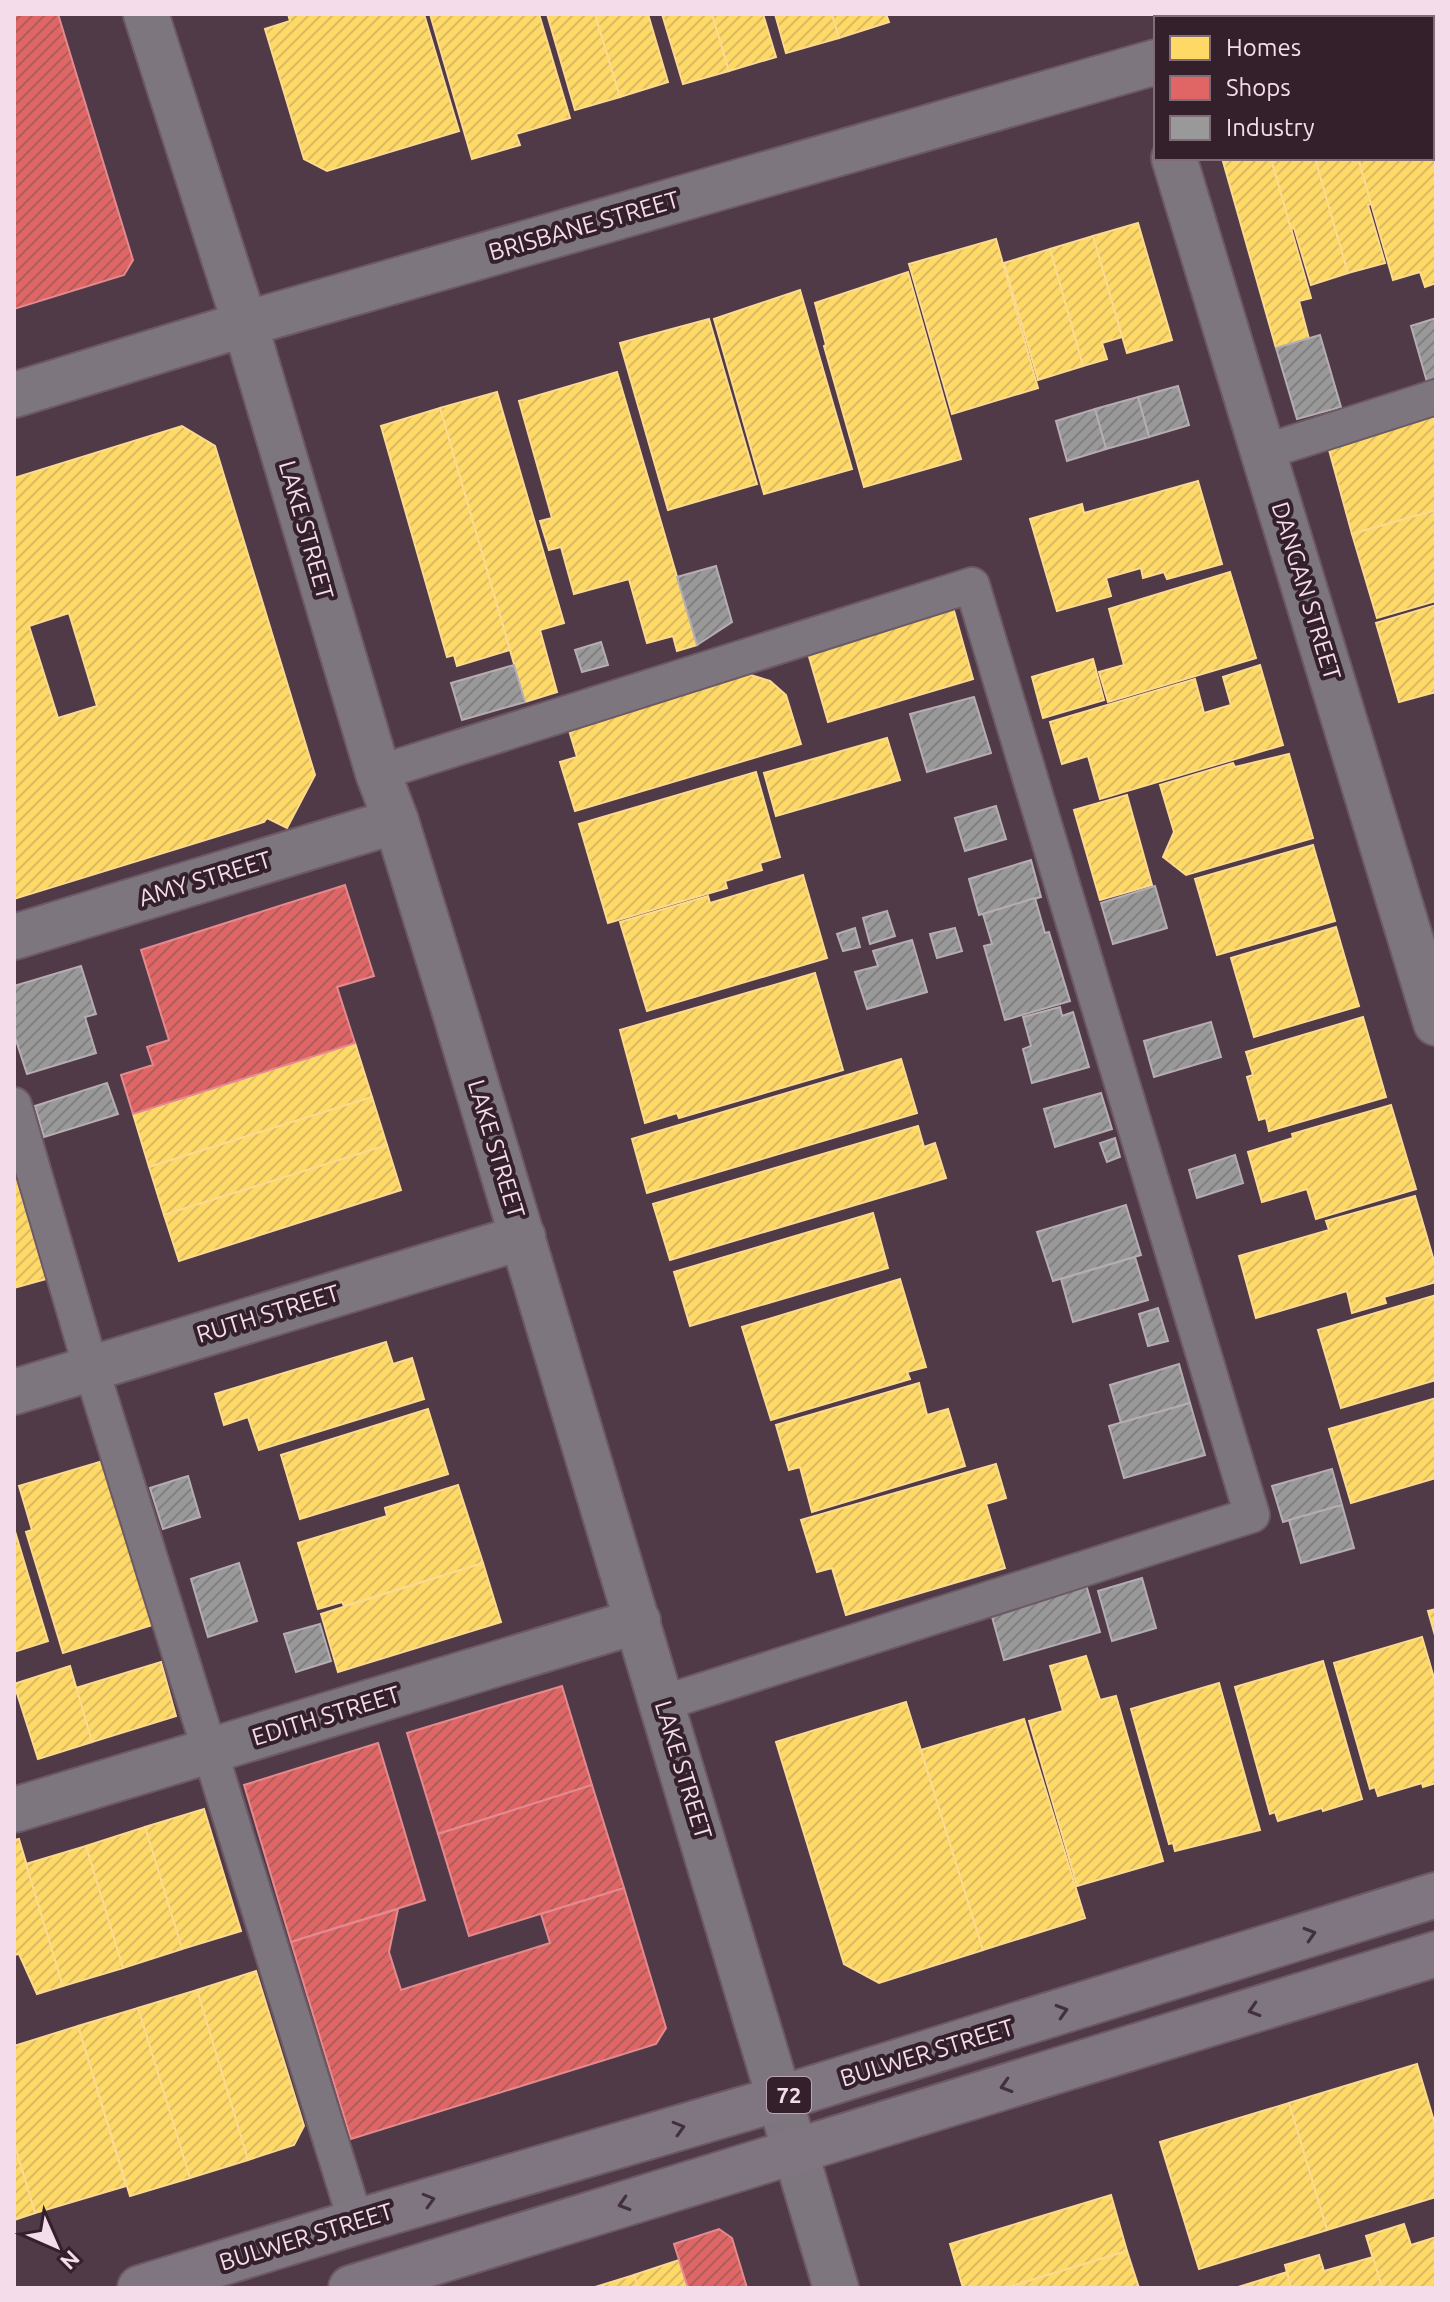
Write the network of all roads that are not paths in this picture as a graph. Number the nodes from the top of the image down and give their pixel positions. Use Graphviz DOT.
graph roads {
  1 [pos="146,14"];
  2 [pos="1153,75"];
  3 [pos="1175,160"];
  4 [pos="245,324"];
  5 [pos="14,395"];
  6 [pos="1436,397"];
  7 [pos="1264,452"];
  8 [pos="378,773"];
  9 [pos="396,821"];
  10 [pos="14,937"];
  11 [pos="1436,1023"];
  12 [pos="14,1105"];
  13 [pos="523,1237"];
  14 [pos="91,1368"];
  15 [pos="14,1392"];
  16 [pos="638,1621"];
  17 [pos="663,1703"];
  18 [pos="212,1750"];
  19 [pos="14,1810"];
  20 [pos="1436,1895"];
  21 [pos="1436,1954"];
  22 [pos="778,2099"];
  23 [pos="794,2151"];
  24 [pos="356,2222"];
  25 [pos="140,2288"];
  26 [pos="351,2288"];
  27 [pos="836,2288"];
  1 -- 4 [label="street, LAKE STREET"];
  2 -- 4 [label="street, BRISBANE STREET"];
  3 -- 7 [label="street, DANGAN STREET"];
  4 -- 5 [label="street, BRISBANE STREET"];
  4 -- 8 [label="street, LAKE STREET"];
  6 -- 7 [label="lane"];
  7 -- 11 [label="street, DANGAN STREET"];
  8 -- 9 [label="street, LAKE STREET"];
  8 -- 17 [label="lane"];
  9 -- 10 [label="street, AMY STREET"];
  9 -- 13 [label="street, LAKE STREET"];
  12 -- 14 [label="lane"];
  13 -- 14 [label="street, RUTH STREET"];
  13 -- 16 [label="street, LAKE STREET"];
  14 -- 15 [label="street, RUTH STREET"];
  14 -- 18 [label="lane"];
  16 -- 17 [label="street, LAKE STREET"];
  16 -- 18 [label="street, EDITH STREET"];
  17 -- 22 [label="street, LAKE STREET"];
  18 -- 19 [label="street, EDITH STREET"];
  18 -- 24 [label="lane"];
  22 -- 20 [label="main road, BULWER STREET / 72, one-way"];
  21 -- 23 [label="main road, 72, one-way"];
  22 -- 23 [label="street, LAKE STREET"];
  24 -- 22 [label="main road, BULWER STREET / 72, one-way"];
  23 -- 26 [label="main road, 72, one-way"];
  23 -- 27 [label="street, LAKE STREET"];
  24 -- 25 [label="main road, BULWER STREET / 72"];
}
